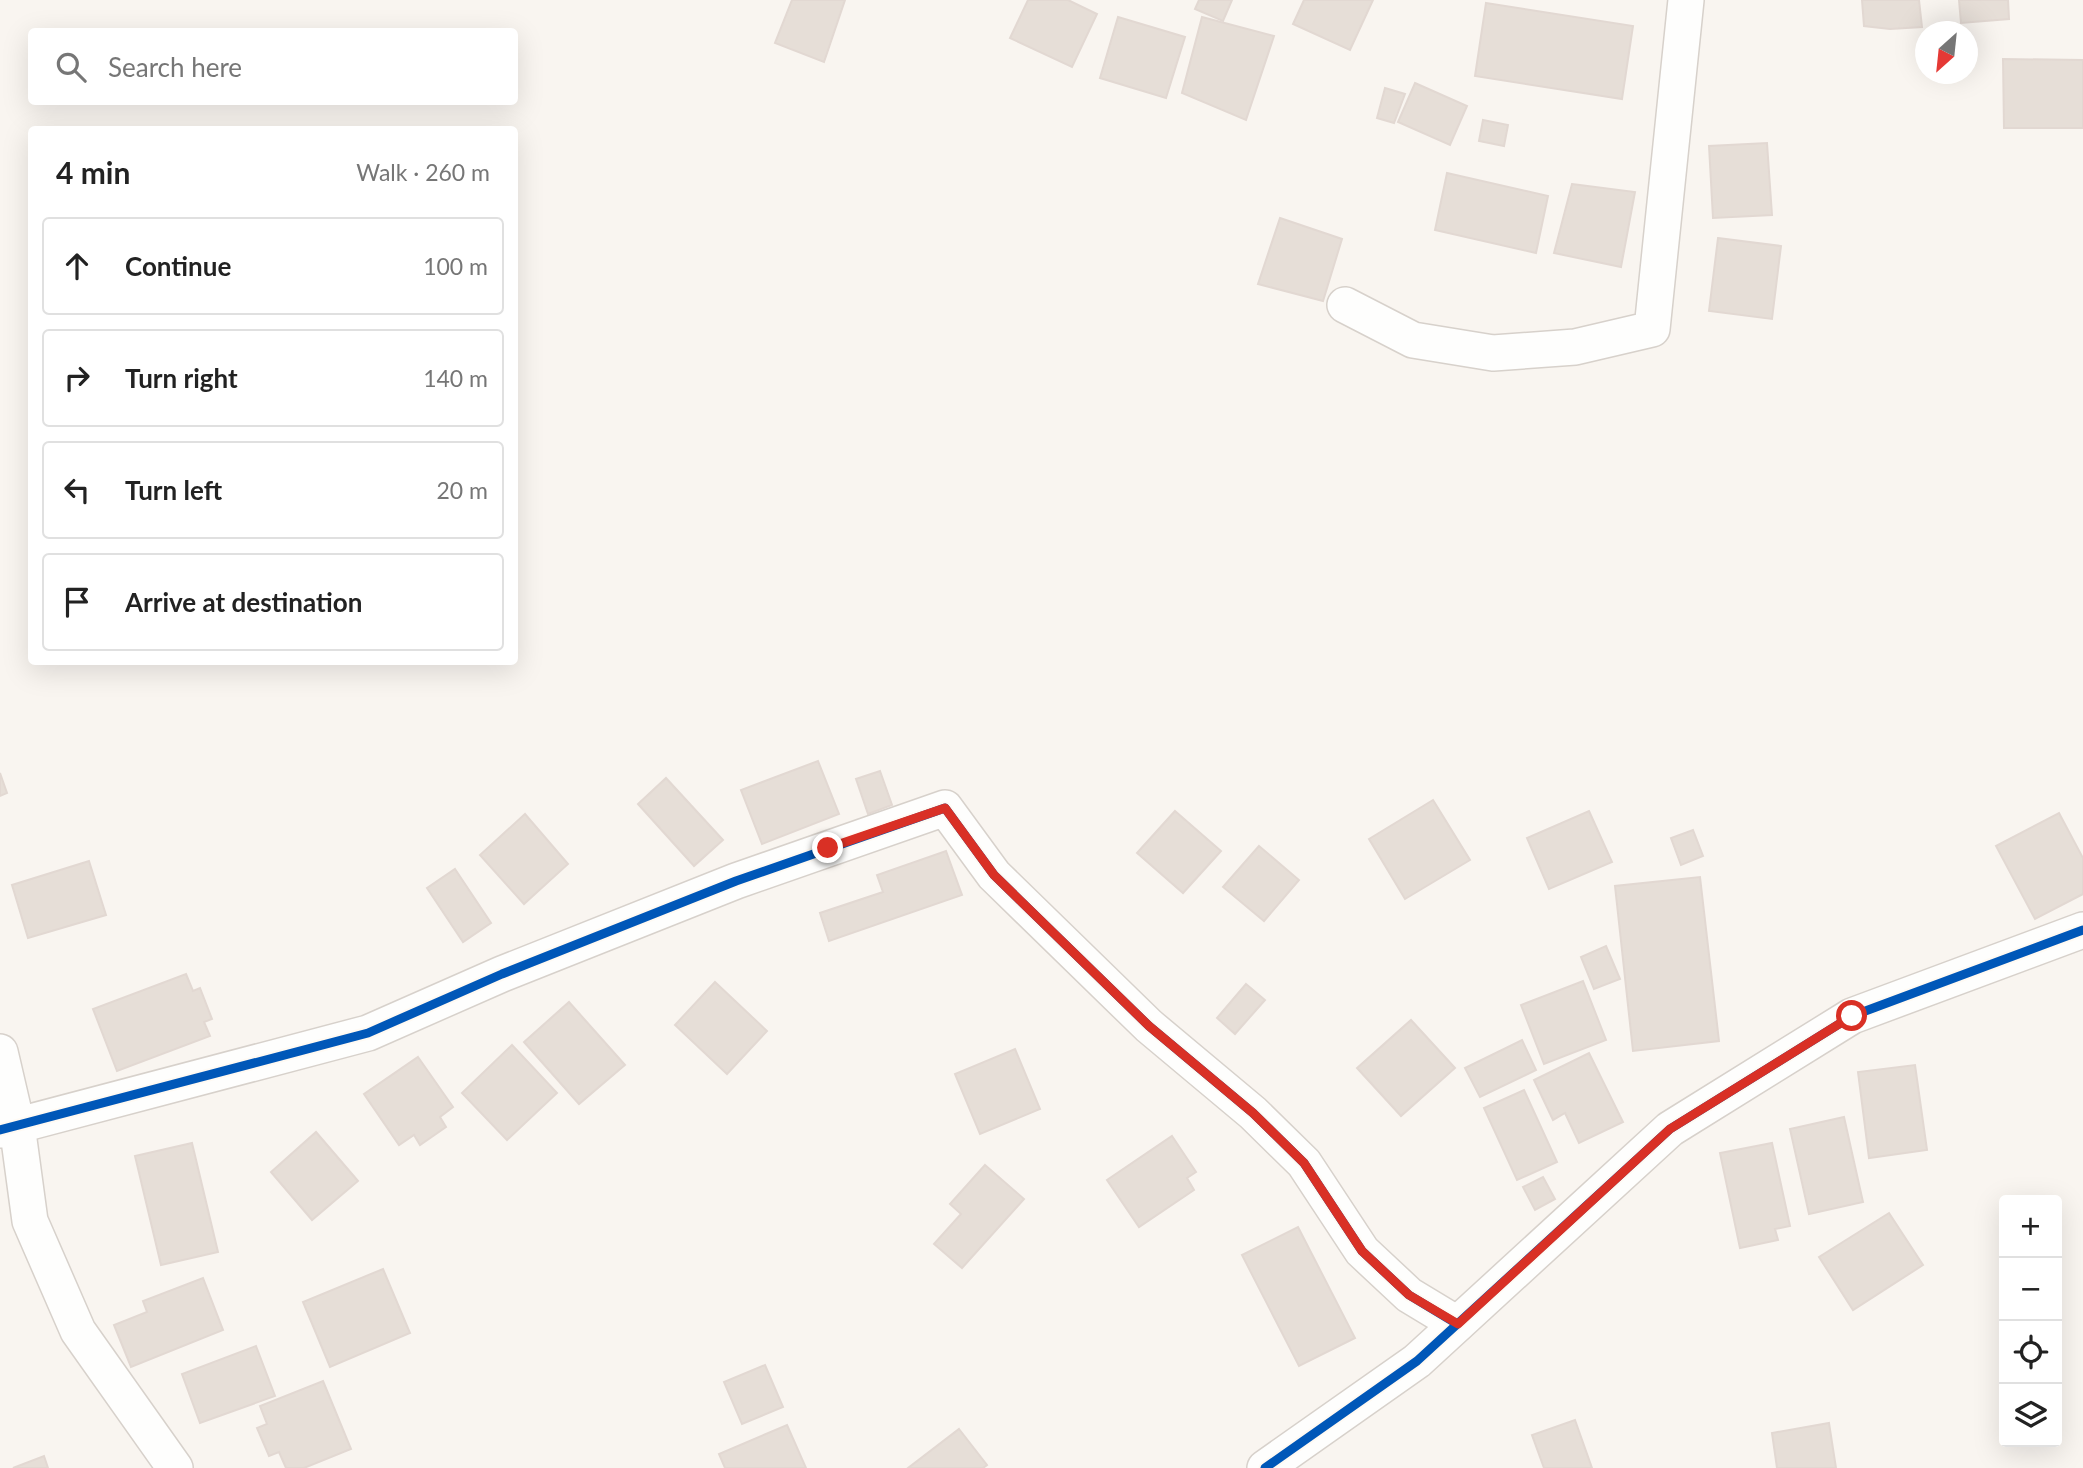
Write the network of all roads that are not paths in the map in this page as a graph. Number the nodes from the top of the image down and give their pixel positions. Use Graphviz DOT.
graph roads {
  1 [pos="1686,0"];
  2 [pos="1345,305"];
  3 [pos="2083,930"];
  4 [pos="0,1052"];
  5 [pos="8,1127"];
  6 [pos="1458,1324"];
  7 [pos="175,1468"];
  8 [pos="1265,1468"];
  1 -- 2 [label="street"];
  3 -- 6 [label="street"];
  4 -- 5 [label="street"];
  5 -- 6 [label="street"];
  5 -- 7 [label="street"];
  6 -- 8 [label="street"];
}
